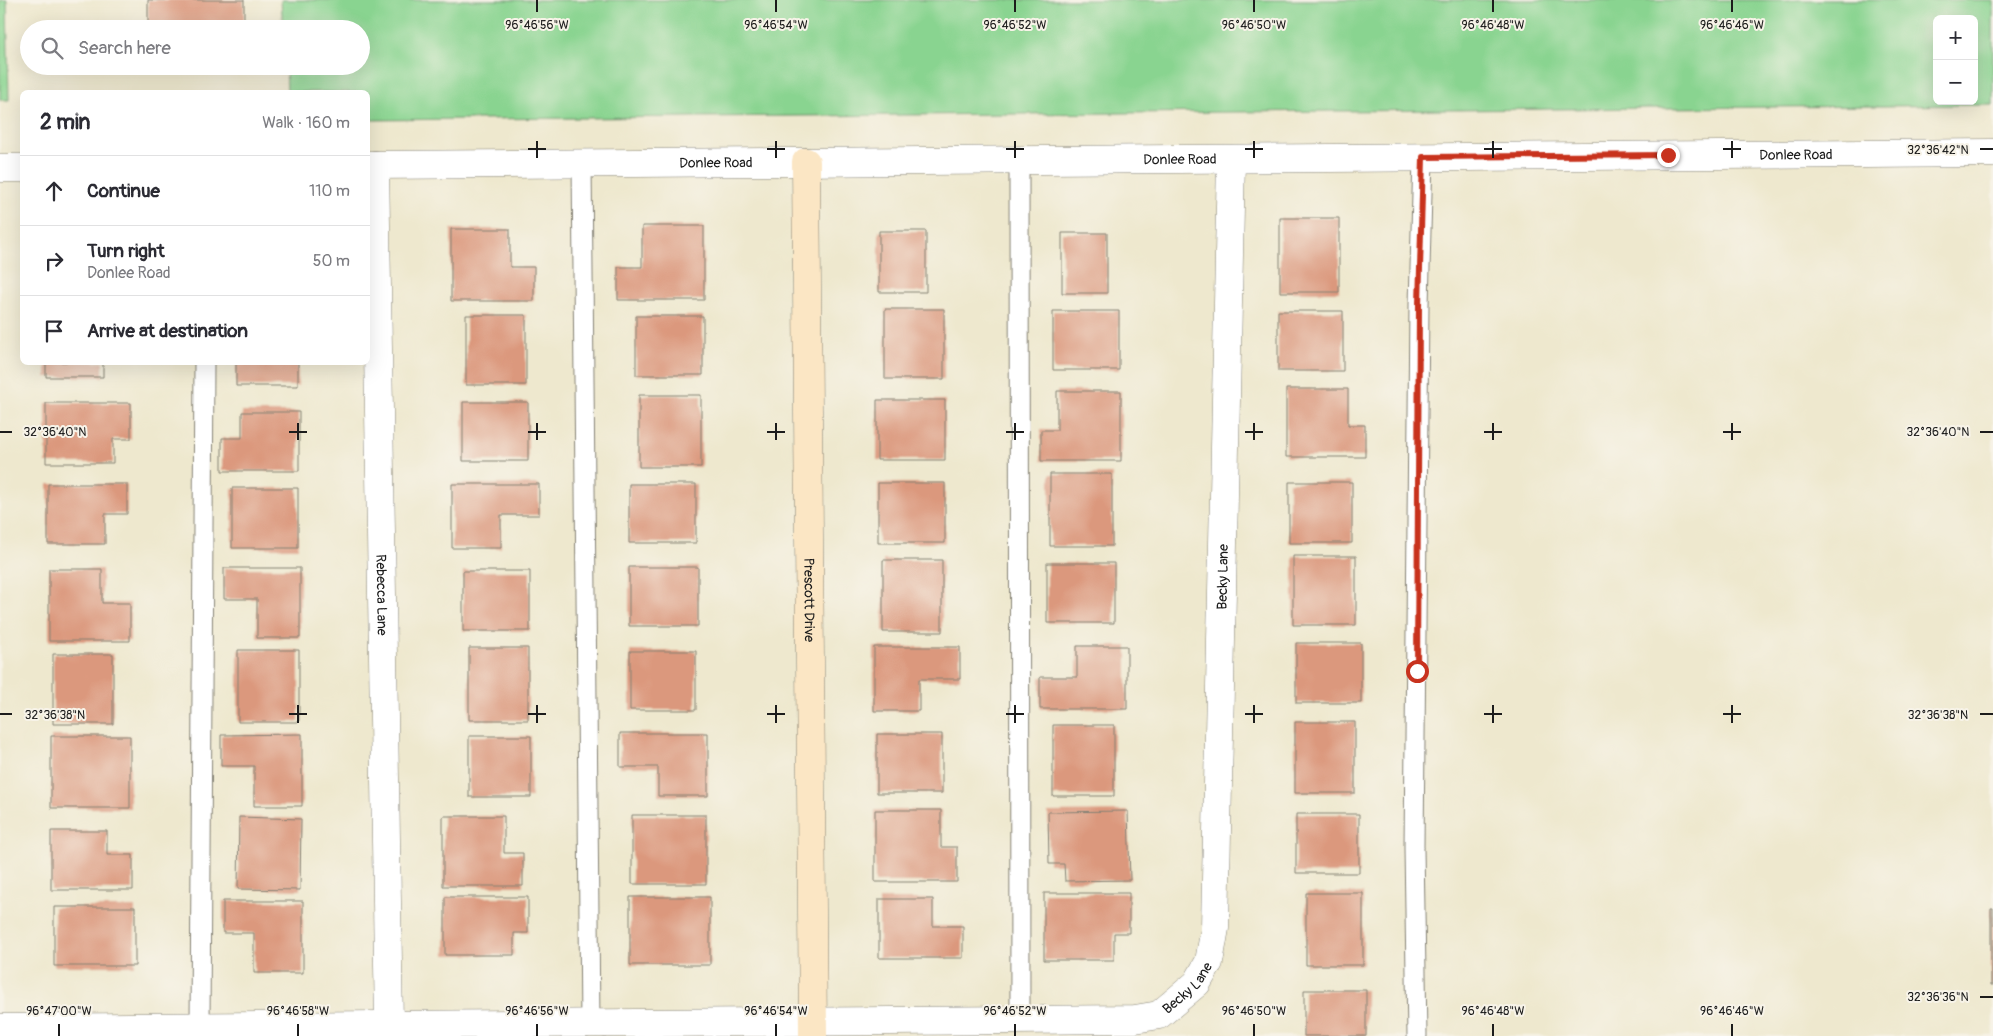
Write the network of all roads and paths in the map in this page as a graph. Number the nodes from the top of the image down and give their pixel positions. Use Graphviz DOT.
graph roads {
  1 [pos="1993,152"];
  2 [pos="1423,157"];
  3 [pos="1231,159"];
  4 [pos="1019,160"];
  5 [pos="806,162"];
  6 [pos="582,164"];
  7 [pos="371,165"];
  8 [pos="0,168"];
  9 [pos="20,168"];
  10 [pos="204,365"];
  11 [pos="590,1024"];
  12 [pos="389,1025"];
  13 [pos="1008,1025"];
  14 [pos="200,1027"];
  15 [pos="0,1028"];
  16 [pos="813,1029"];
  17 [pos="1417,1036"];
  1 -- 2 [label="street, Donlee Road"];
  2 -- 3 [label="street, Donlee Road"];
  2 -- 17 [label="lane"];
  3 -- 4 [label="street, Donlee Road"];
  3 -- 13 [label="street, Becky Lane"];
  4 -- 5 [label="street, Donlee Road"];
  4 -- 13 [label="lane"];
  5 -- 6 [label="street, Donlee Road"];
  5 -- 16 [label="street, Prescott Drive"];
  6 -- 7 [label="street, Donlee Road"];
  6 -- 11 [label="lane"];
  7 -- 12 [label="street, Rebecca Lane"];
  8 -- 9 [label="street"];
  10 -- 14 [label="lane"];
  11 -- 12 [label="street, Becky Lane"];
  11 -- 16 [label="street, Becky Lane"];
  12 -- 14 [label="street, Becky Lane"];
  13 -- 16 [label="street, Becky Lane"];
  14 -- 15 [label="street, Becky Lane"];
}
